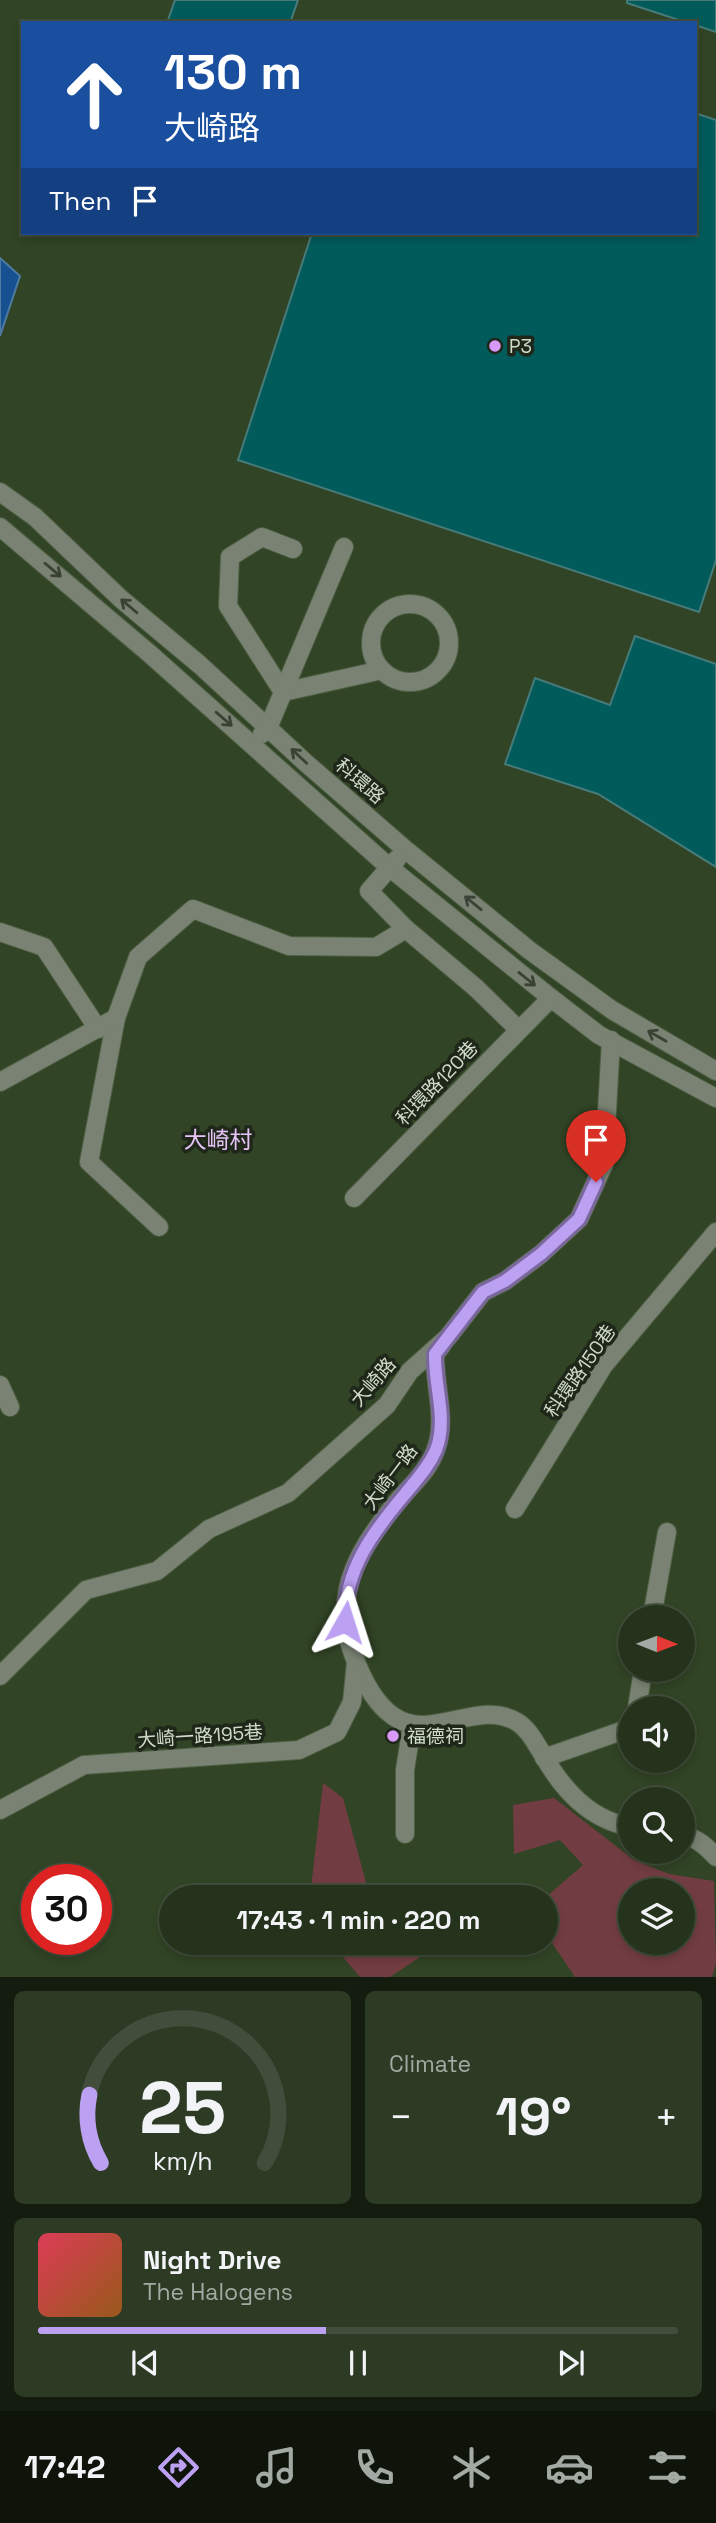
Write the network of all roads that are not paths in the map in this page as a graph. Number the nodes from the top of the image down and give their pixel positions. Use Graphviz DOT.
graph roads {
  1 [pos="0,492"];
  2 [pos="0,527"];
  3 [pos="344,547"];
  4 [pos="293,549"];
  5 [pos="382,670"];
  6 [pos="282,692"];
  7 [pos="268,728"];
  8 [pos="253,745"];
  9 [pos="406,850"];
  10 [pos="388,867"];
  11 [pos="406,929"];
  12 [pos="0,932"];
  13 [pos="551,998"];
  14 [pos="116,1018"];
  15 [pos="98,1029"];
  16 [pos="519,1030"];
  17 [pos="611,1040"];
  18 [pos="716,1070"];
  19 [pos="0,1082"];
  20 [pos="716,1098"];
  21 [pos="354,1198"];
  22 [pos="159,1227"];
  23 [pos="716,1232"];
  24 [pos="448,1337"];
  25 [pos="0,1385"];
  26 [pos="10,1407"];
  27 [pos="515,1509"];
  28 [pos="667,1532"];
  29 [pos="655,1605"];
  30 [pos="356,1662"];
  31 [pos="0,1676"];
  32 [pos="412,1724"];
  33 [pos="618,1732"];
  34 [pos="544,1758"];
  35 [pos="0,1810"];
  36 [pos="618,1825"];
  37 [pos="405,1834"];
  38 [pos="695,1839"];
  39 [pos="714,1853"];
  7 -- 1 [label="street, 科環路, one-way"];
  2 -- 8 [label="street, one-way"];
  3 -- 6 [label="street"];
  4 -- 6 [label="street"];
  5 -- 5 [label="street"];
  5 -- 6 [label="street"];
  6 -- 7 [label="street"];
  7 -- 8 [label="street"];
  9 -- 7 [label="street, 科環路, one-way"];
  8 -- 10 [label="street"];
  9 -- 10 [label="street"];
  18 -- 9 [label="street, 科環路, one-way"];
  10 -- 11 [label="street"];
  10 -- 13 [label="street, one-way"];
  11 -- 14 [label="street"];
  11 -- 16 [label="street"];
  12 -- 15 [label="street"];
  13 -- 16 [label="street, 科環路120巷"];
  13 -- 17 [label="street"];
  14 -- 15 [label="street"];
  14 -- 22 [label="street"];
  15 -- 19 [label="street"];
  16 -- 21 [label="street, 科環路120巷"];
  17 -- 20 [label="street"];
  17 -- 24 [label="street, 大崎路"];
  23 -- 27 [label="street, 科環路150巷"];
  24 -- 30 [label="street, 大崎一路"];
  24 -- 31 [label="street, 大崎路"];
  25 -- 26 [label="street"];
  28 -- 29 [label="street"];
  30 -- 32 [label="street, 大崎一路"];
  30 -- 35 [label="street, 大崎一路195巷"];
  32 -- 34 [label="street"];
  32 -- 37 [label="street"];
  33 -- 34 [label="street"];
  34 -- 36 [label="street"];
  38 -- 39 [label="street"];
}
